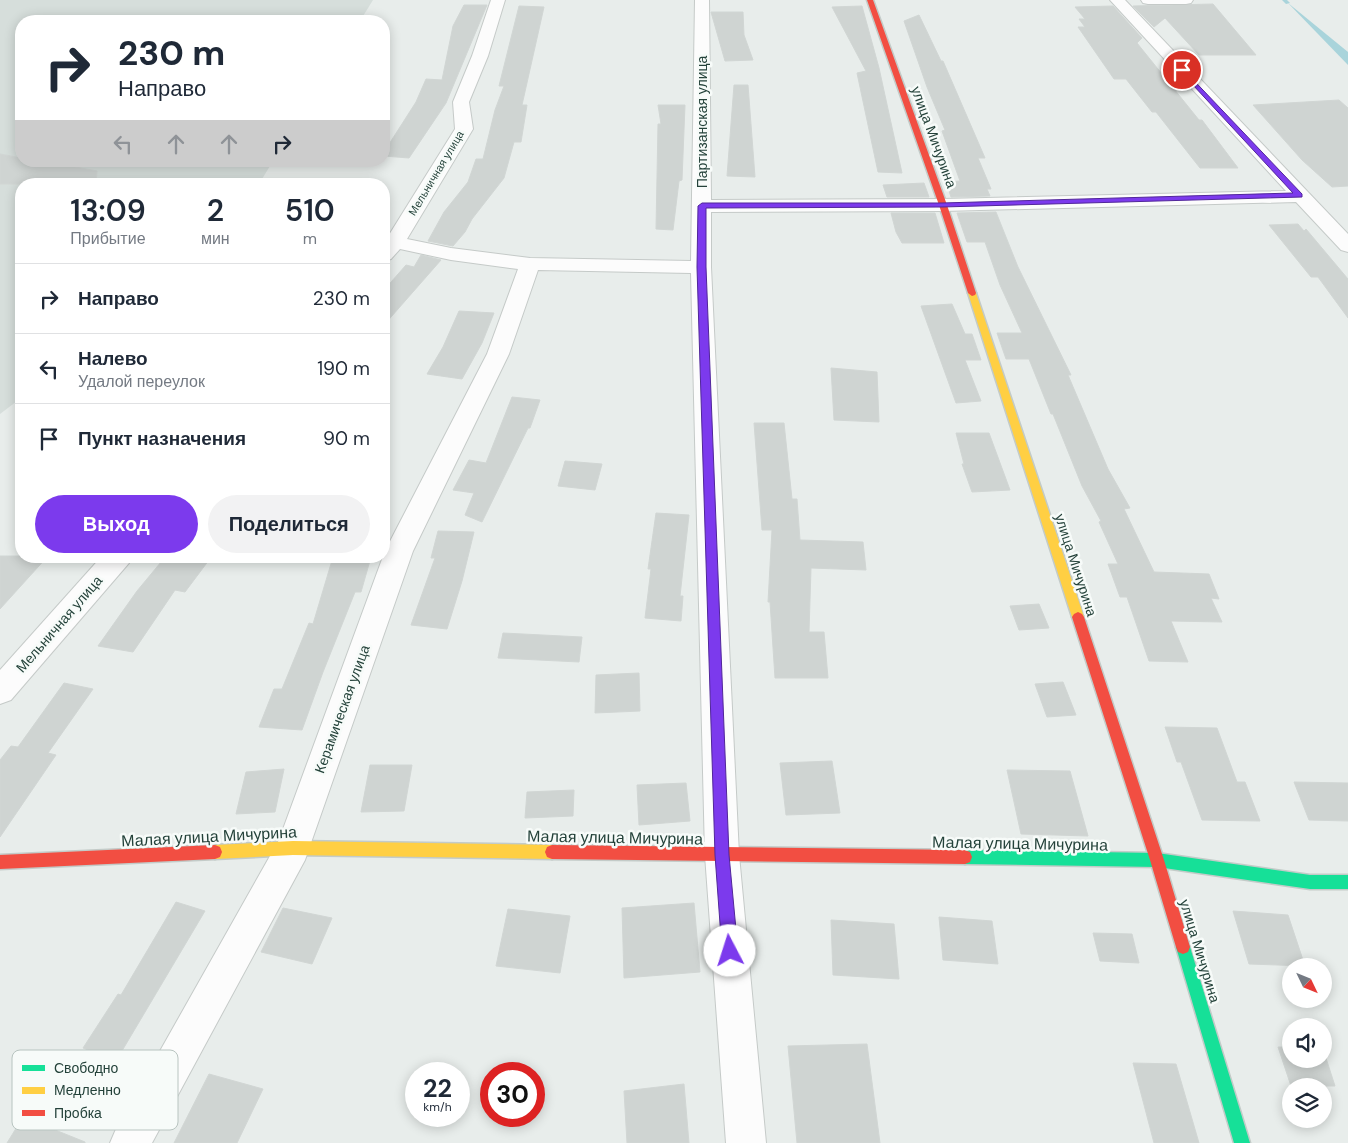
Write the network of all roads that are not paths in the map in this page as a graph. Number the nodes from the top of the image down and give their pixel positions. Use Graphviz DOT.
graph roads {
  1 [pos="498,0"];
  2 [pos="702,0"];
  3 [pos="870,0"];
  4 [pos="1117,0"];
  5 [pos="1148,0"];
  6 [pos="1186,0"];
  7 [pos="1299,196"];
  8 [pos="942,205"];
  9 [pos="702,206"];
  10 [pos="390,246"];
  11 [pos="1348,246"];
  12 [pos="390,248"];
  13 [pos="530,264"];
  14 [pos="702,267"];
  15 [pos="112,563"];
  16 [pos="0,691"];
  17 [pos="293,848"];
  18 [pos="722,855"];
  19 [pos="1158,860"];
  20 [pos="0,862"];
  21 [pos="1348,882"];
  22 [pos="178,1056"];
  23 [pos="137,1130"];
  24 [pos="130,1143"];
  25 [pos="746,1143"];
  26 [pos="1242,1143"];
  1 -- 10 [label="street, Мельничная улица"];
  2 -- 9 [label="street, Партизанская улица"];
  3 -- 8 [label="street, улица Мичурина"];
  4 -- 7 [label="street"];
  5 -- 6 [label="street"];
  7 -- 8 [label="street"];
  7 -- 11 [label="street"];
  8 -- 9 [label="street"];
  8 -- 19 [label="street, улица Мичурина"];
  9 -- 14 [label="street, Партизанская улица"];
  12 -- 13 [label="street"];
  13 -- 14 [label="street"];
  13 -- 17 [label="street, Керамическая улица"];
  14 -- 18 [label="street, Партизанская улица"];
  15 -- 16 [label="street, Мельничная улица"];
  17 -- 18 [label="street, Малая улица Мичурина"];
  17 -- 20 [label="street, Малая улица Мичурина"];
  17 -- 22 [label="street, Керамическая улица"];
  18 -- 19 [label="street, Малая улица Мичурина"];
  18 -- 25 [label="street, Партизанская улица"];
  19 -- 21 [label="street, Малая улица Мичурина"];
  19 -- 26 [label="street, улица Мичурина"];
  23 -- 24 [label="street, Керамическая улица"];
}
